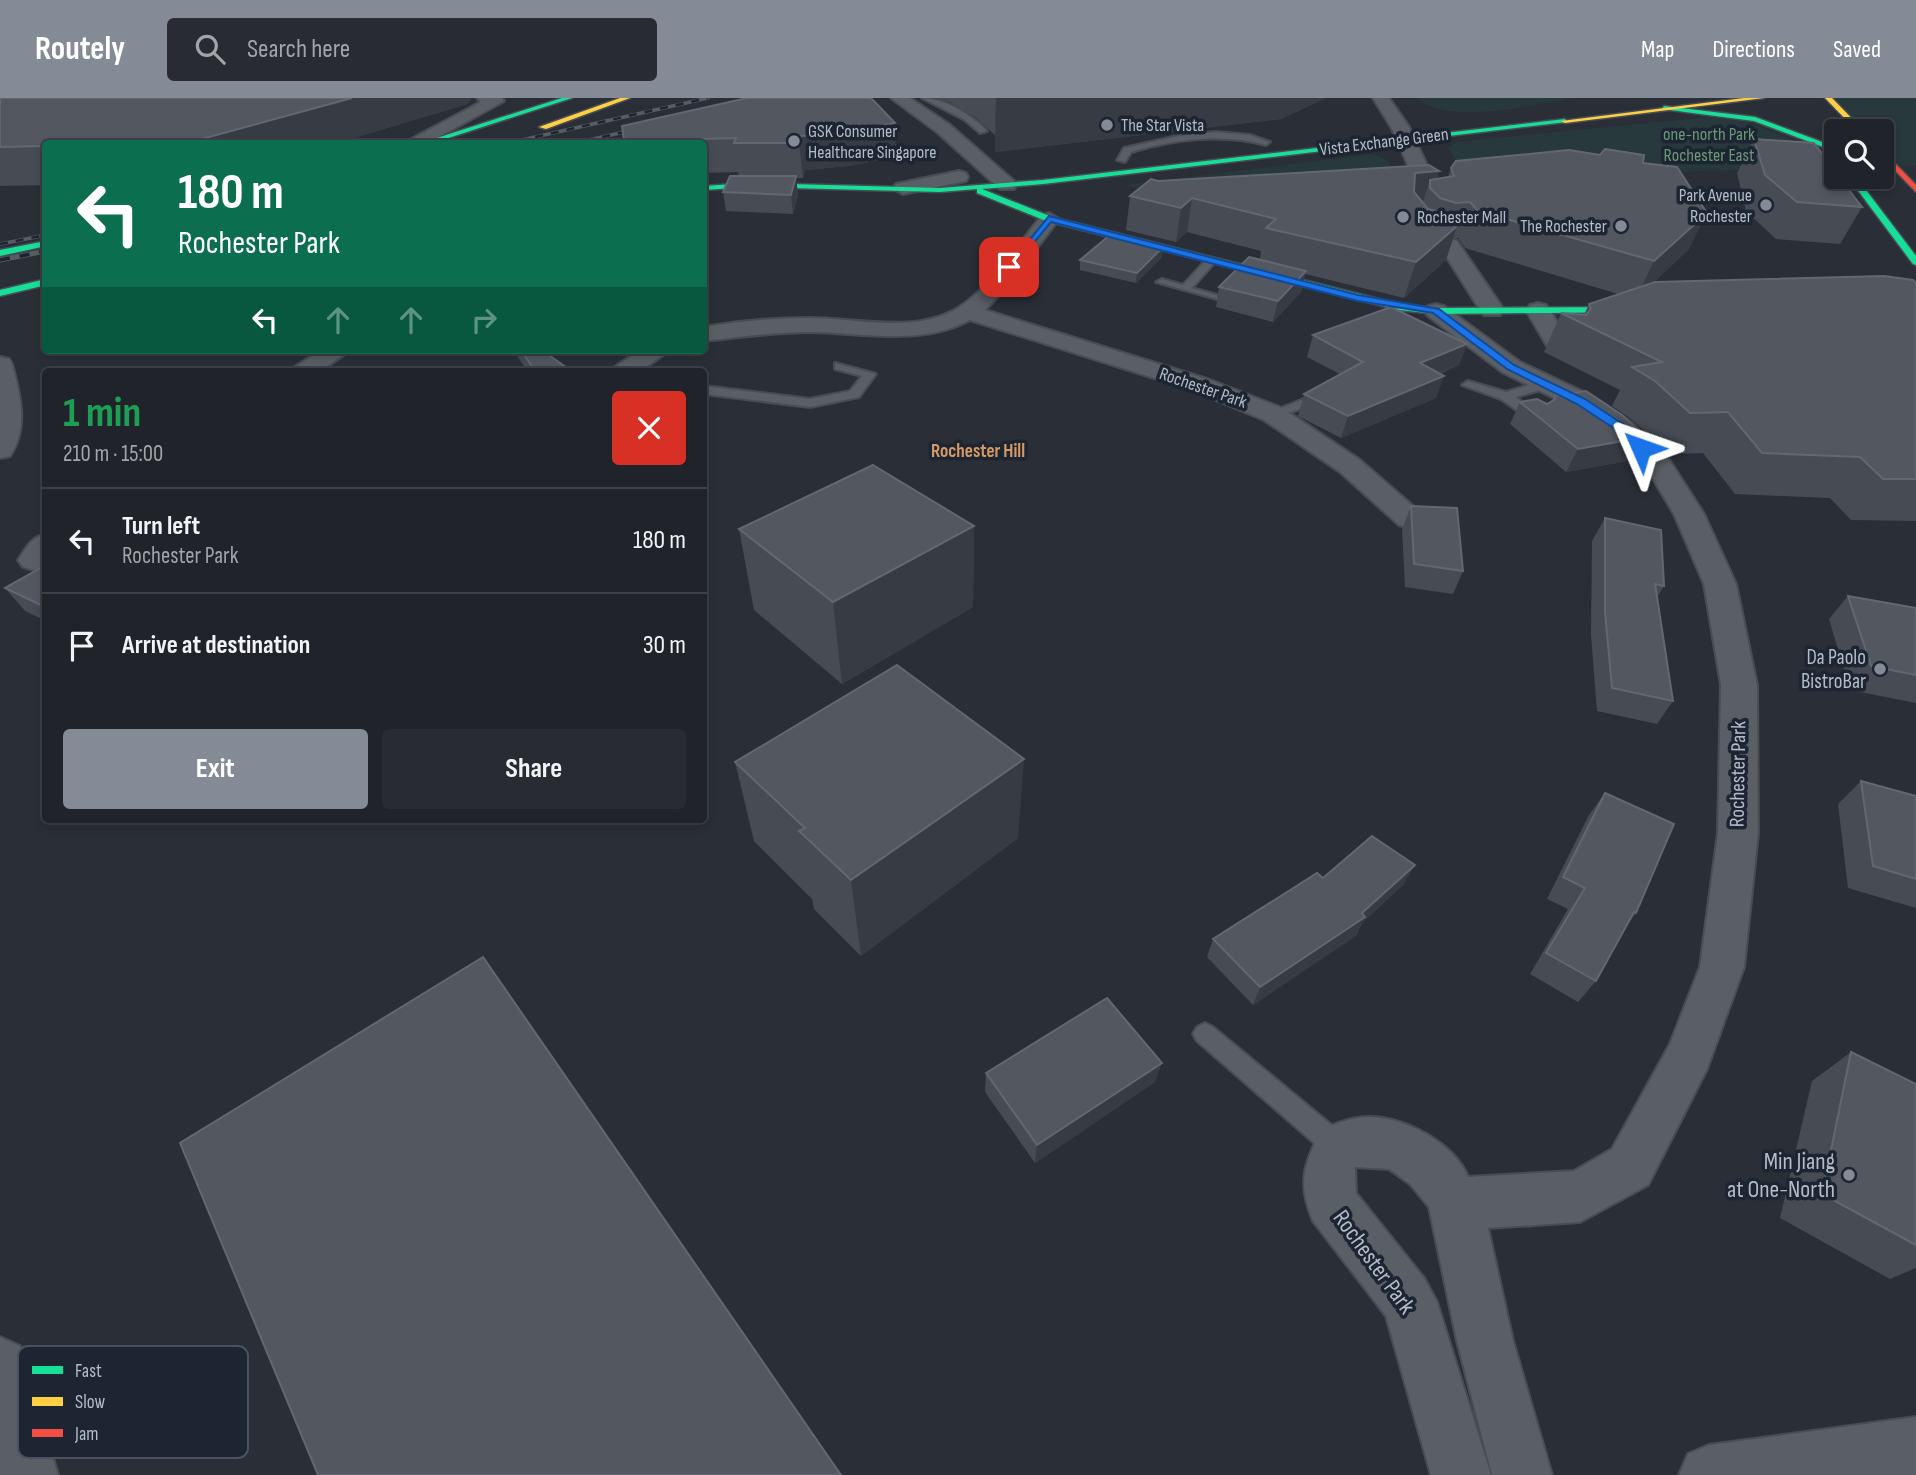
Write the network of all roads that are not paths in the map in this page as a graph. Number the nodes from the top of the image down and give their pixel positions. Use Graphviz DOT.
graph roads {
  1 [pos="485,98"];
  2 [pos="569,98"];
  3 [pos="627,98"];
  4 [pos="926,98"];
  5 [pos="1381,98"];
  6 [pos="1630,98"];
  7 [pos="1761,98"];
  8 [pos="1828,98"];
  9 [pos="892,103"];
  10 [pos="1664,108"];
  11 [pos="968,118"];
  12 [pos="1800,119"];
  13 [pos="1849,119"];
  14 [pos="910,129"];
  15 [pos="947,132"];
  16 [pos="1402,133"];
  17 [pos="523,134"];
  18 [pos="419,140"];
  19 [pos="434,140"];
  20 [pos="1824,143"];
  21 [pos="1824,147"];
  22 [pos="1894,165"];
  23 [pos="959,176"];
  24 [pos="1000,179"];
  25 [pos="707,188"];
  26 [pos="903,188"];
  27 [pos="1862,189"];
  28 [pos="1916,190"];
  29 [pos="1430,205"];
  30 [pos="1049,219"];
  31 [pos="42,244"];
  32 [pos="42,245"];
  33 [pos="1445,245"];
  34 [pos="0,253"];
  35 [pos="1212,261"];
  36 [pos="1916,262"];
  37 [pos="0,264"];
  38 [pos="1162,282"];
  39 [pos="42,283"];
  40 [pos="1185,289"];
  41 [pos="0,293"];
  42 [pos="1213,297"];
  43 [pos="1492,310"];
  44 [pos="1538,310"];
  45 [pos="1657,310"];
  46 [pos="1436,311"];
  47 [pos="968,312"];
  48 [pos="707,334"];
  49 [pos="1559,346"];
  50 [pos="332,354"];
  51 [pos="652,354"];
  52 [pos="0,365"];
  53 [pos="839,366"];
  54 [pos="307,368"];
  55 [pos="627,368"];
  56 [pos="1546,384"];
  57 [pos="1468,385"];
  58 [pos="707,390"];
  59 [pos="1506,396"];
  60 [pos="1319,397"];
  61 [pos="1273,414"];
  62 [pos="1536,420"];
  63 [pos="0,450"];
  64 [pos="1410,519"];
  65 [pos="1205,1034"];
  66 [pos="1339,1147"];
  67 [pos="1454,1204"];
  68 [pos="0,1366"];
  69 [pos="18,1436"];
  70 [pos="1916,1447"];
  71 [pos="24,1458"];
  72 [pos="28,1475"];
  73 [pos="1461,1475"];
  74 [pos="1522,1475"];
  75 [pos="1709,1475"];
  1 -- 18 [label="street"];
  2 -- 19 [label="street"];
  3 -- 17 [label="street"];
  4 -- 11 [label="lane"];
  5 -- 16 [label="street"];
  6 -- 16 [label="street, Vista Exchange Green"];
  7 -- 10 [label="street, Vista Exchange Green"];
  8 -- 13 [label="street"];
  9 -- 14 [label="street"];
  9 -- 15 [label="street"];
  10 -- 16 [label="street, Vista Exchange Green"];
  10 -- 21 [label="street"];
  11 -- 15 [label="lane"];
  11 -- 15 [label="lane"];
  12 -- 20 [label="street"];
  15 -- 24 [label="street"];
  16 -- 24 [label="street, Vista Exchange Green"];
  16 -- 24 [label="street, Vista Exchange Green"];
  16 -- 29 [label="street"];
  22 -- 28 [label="street"];
  23 -- 24 [label="street, Vista Exchange Green"];
  23 -- 26 [label="street"];
  23 -- 30 [label="street, Rochester Park"];
  25 -- 26 [label="street"];
  27 -- 36 [label="street"];
  30 -- 35 [label="street, Rochester Park"];
  30 -- 47 [label="street"];
  31 -- 34 [label="street"];
  32 -- 37 [label="street"];
  33 -- 43 [label="street"];
  35 -- 40 [label="lane"];
  35 -- 46 [label="street, Rochester Park"];
  38 -- 40 [label="lane"];
  39 -- 41 [label="street"];
  40 -- 42 [label="lane"];
  43 -- 44 [label="street, Rochester Park"];
  43 -- 46 [label="street, Rochester Park"];
  44 -- 45 [label="street, Rochester Park"];
  44 -- 49 [label="street"];
  46 -- 56 [label="street, Rochester Park"];
  47 -- 48 [label="street"];
  47 -- 61 [label="street, Rochester Park"];
  50 -- 54 [label="street"];
  51 -- 55 [label="street"];
  52 -- 63 [label="street"];
  53 -- 58 [label="lane"];
  56 -- 59 [label="lane"];
  56 -- 67 [label="street, Rochester Park"];
  57 -- 59 [label="lane"];
  59 -- 62 [label="lane"];
  60 -- 61 [label="lane"];
  61 -- 64 [label="street, Rochester Park"];
  65 -- 66 [label="lane"];
  66 -- 67 [label="street"];
  66 -- 73 [label="street, Rochester Park"];
  67 -- 74 [label="street"];
  68 -- 69 [label="street"];
  70 -- 75 [label="street"];
  71 -- 72 [label="street"];
}
